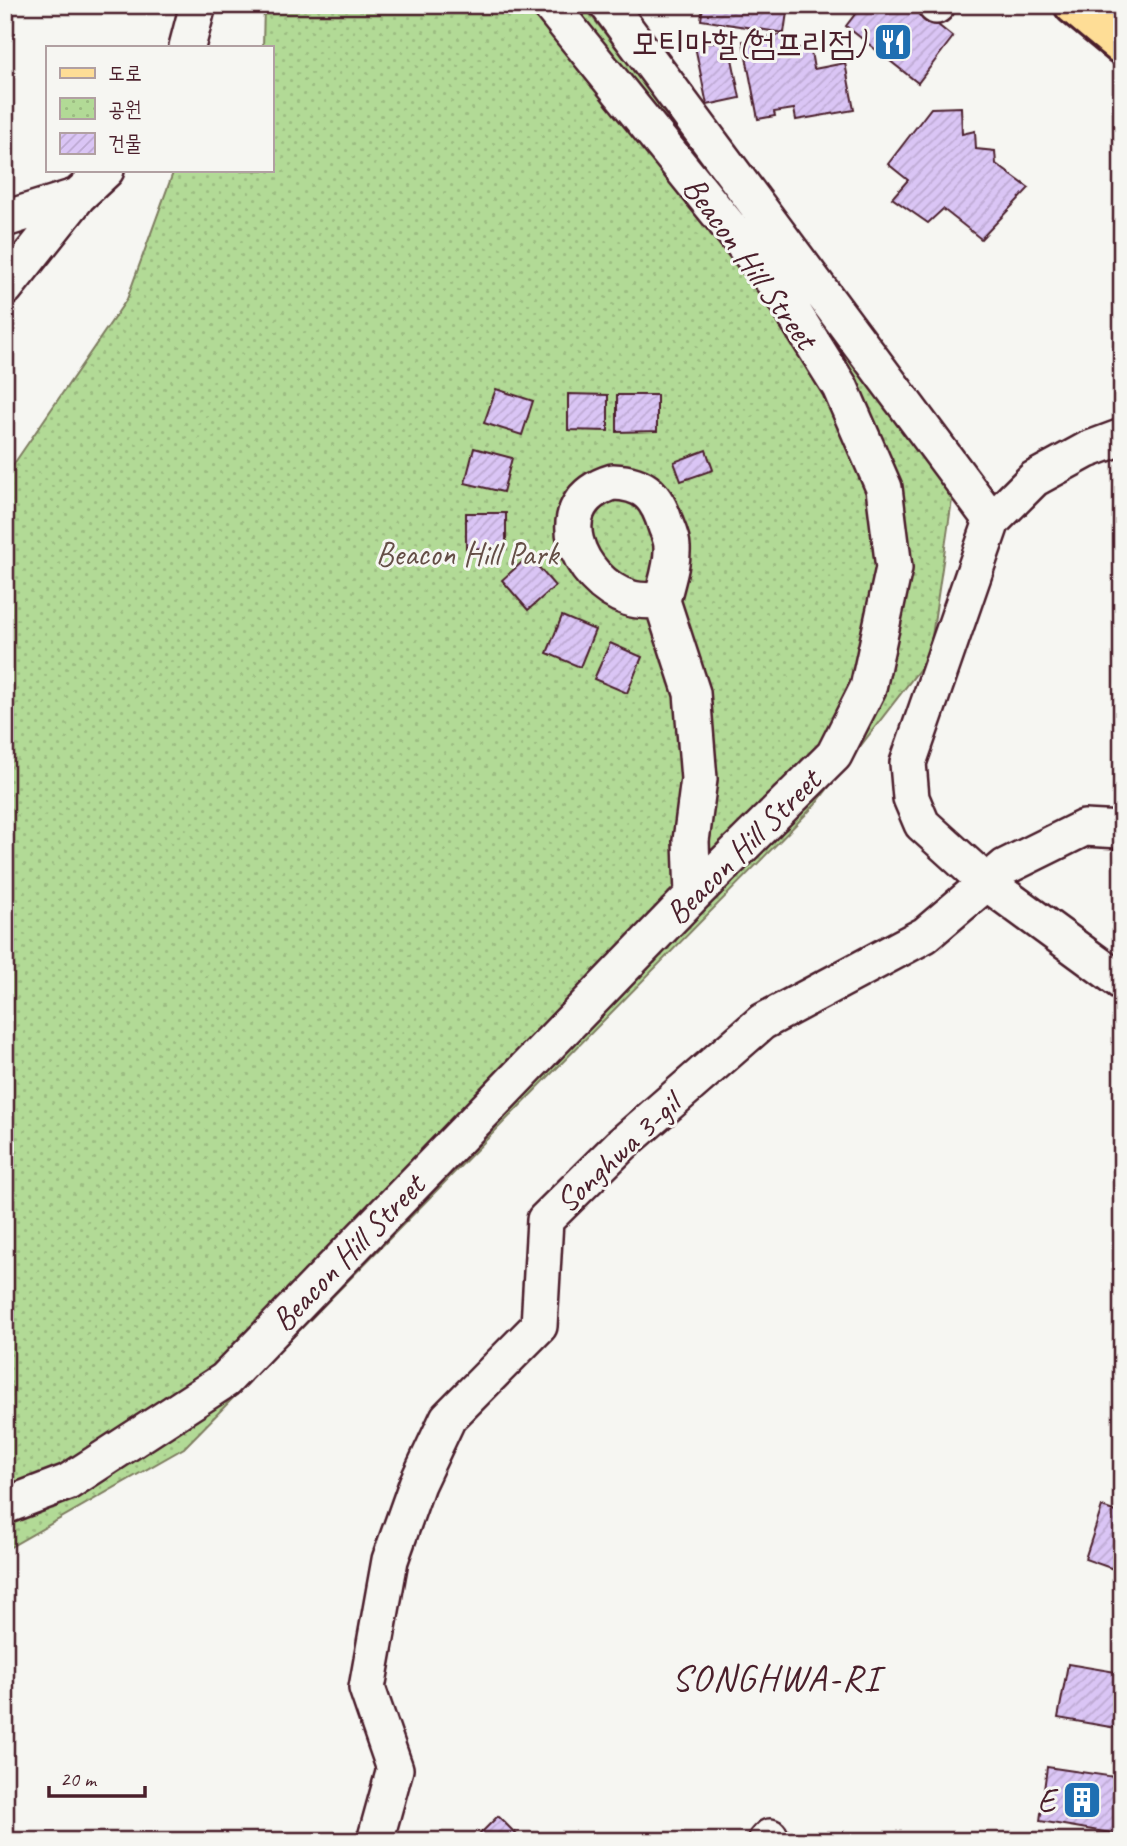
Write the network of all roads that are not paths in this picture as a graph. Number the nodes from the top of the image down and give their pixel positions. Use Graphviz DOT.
graph roads {
  1 [pos="198,5"];
  2 [pos="550,5"];
  3 [pos="608,5"];
  4 [pos="1074,5"];
  5 [pos="1122,45"];
  6 [pos="187,46"];
  7 [pos="104,172"];
  8 [pos="78,196"];
  9 [pos="5,219"];
  10 [pos="5,288"];
  11 [pos="1122,437"];
  12 [pos="992,521"];
  13 [pos="662,601"];
  14 [pos="1122,830"];
  15 [pos="987,883"];
  16 [pos="693,895"];
  17 [pos="1122,982"];
  18 [pos="5,1506"];
  19 [pos="375,1841"];
  1 -- 6 [label="street"];
  2 -- 16 [label="street, Beacon Hill Street"];
  3 -- 12 [label="street"];
  4 -- 5 [label="main road"];
  7 -- 8 [label="street"];
  8 -- 9 [label="street"];
  8 -- 10 [label="street"];
  11 -- 12 [label="street"];
  12 -- 15 [label="street"];
  13 -- 16 [label="street"];
  14 -- 15 [label="street, Songhwa 3-gil"];
  15 -- 17 [label="street"];
  15 -- 19 [label="street, Songhwa 3-gil"];
  16 -- 18 [label="street, Beacon Hill Street"];
}
